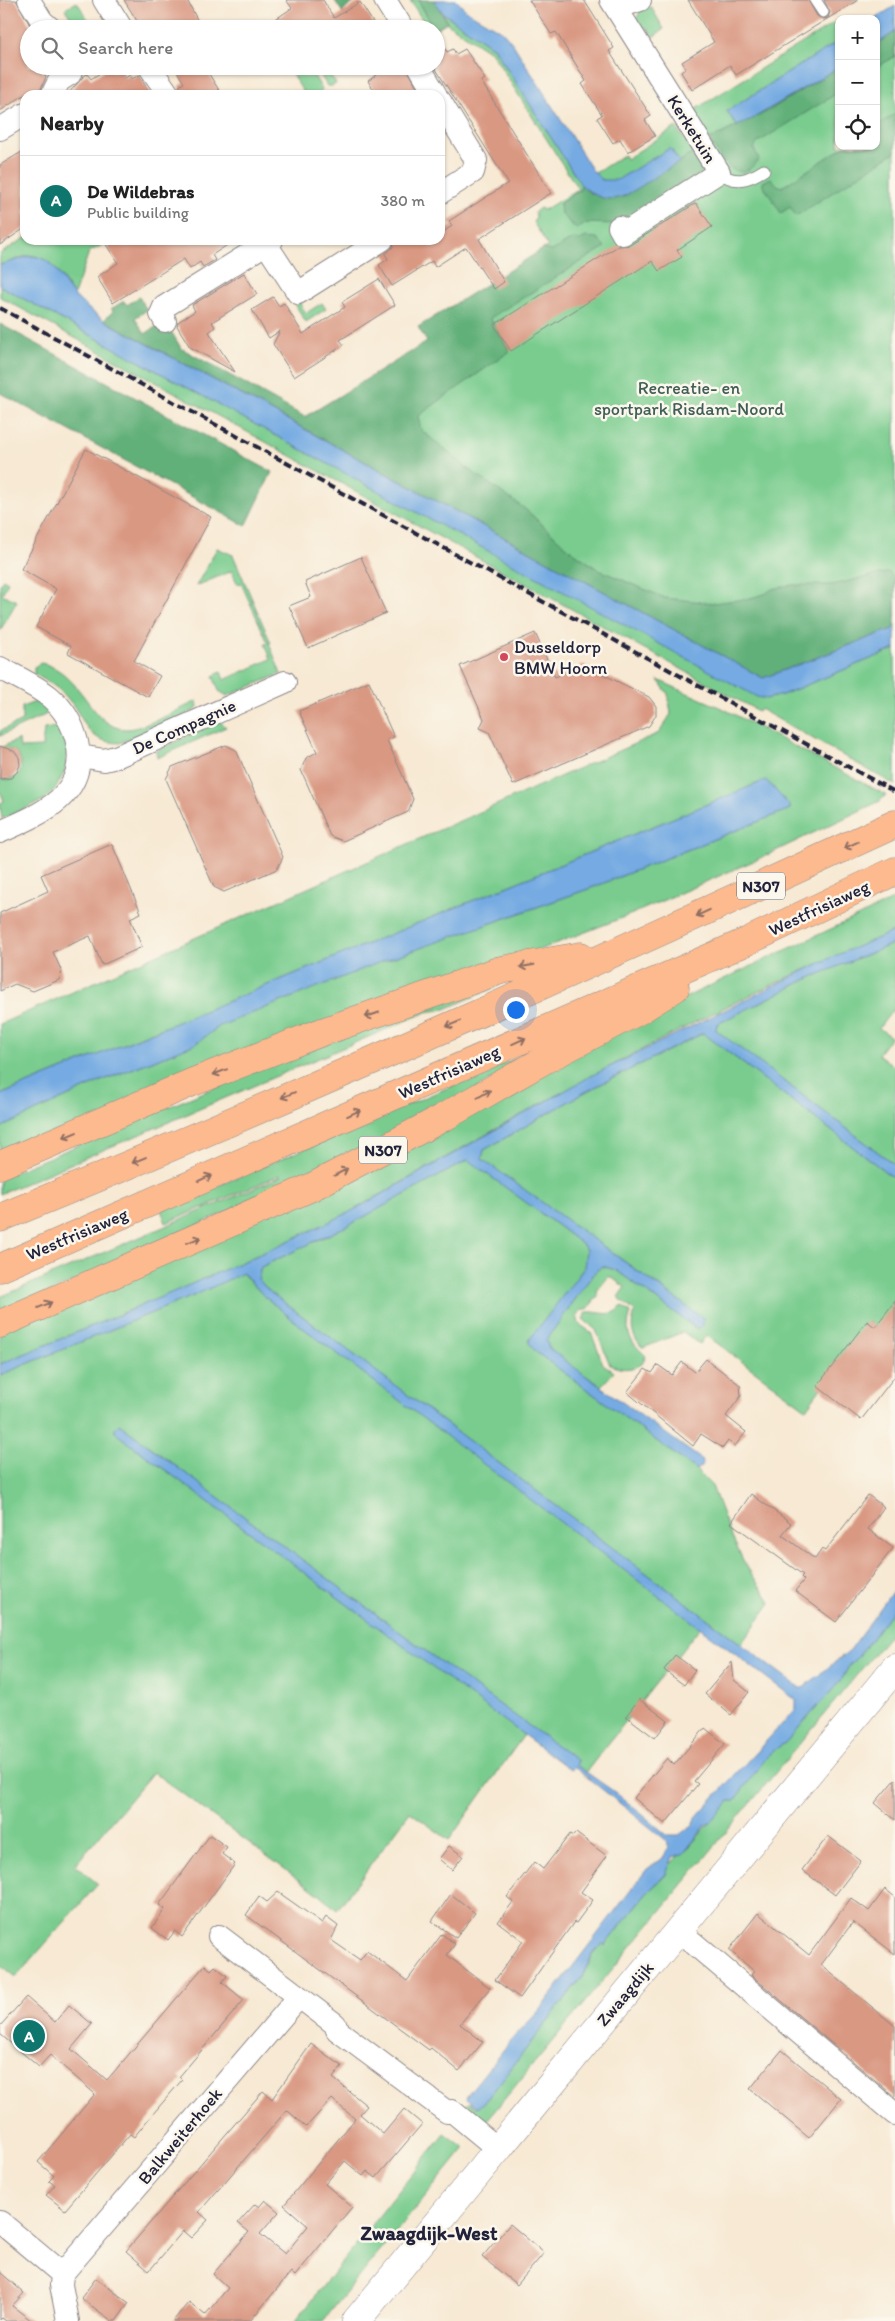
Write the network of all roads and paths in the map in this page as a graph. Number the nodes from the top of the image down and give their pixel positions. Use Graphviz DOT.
graph roads {
  1 [pos="29,0"];
  2 [pos="104,0"];
  3 [pos="385,0"];
  4 [pos="640,0"];
  5 [pos="815,0"];
  6 [pos="614,4"];
  7 [pos="823,12"];
  8 [pos="41,20"];
  9 [pos="116,20"];
  10 [pos="397,20"];
  11 [pos="68,75"];
  12 [pos="155,75"];
  13 [pos="424,75"];
  14 [pos="54,90"];
  15 [pos="166,90"];
  16 [pos="433,90"];
  17 [pos="445,109"];
  18 [pos="20,117"];
  19 [pos="0,129"];
  20 [pos="764,170"];
  21 [pos="718,172"];
  22 [pos="445,190"];
  23 [pos="619,227"];
  24 [pos="264,245"];
  25 [pos="271,245"];
  26 [pos="374,245"];
  27 [pos="165,321"];
  28 [pos="0,668"];
  29 [pos="285,682"];
  30 [pos="80,756"];
  31 [pos="895,824"];
  32 [pos="0,832"];
  33 [pos="895,872"];
  34 [pos="748,941"];
  35 [pos="626,948"];
  36 [pos="0,1165"];
  37 [pos="0,1218"];
  38 [pos="0,1268"];
  39 [pos="0,1324"];
  40 [pos="895,1668"];
  41 [pos="678,1930"];
  42 [pos="219,1936"];
  43 [pos="298,1998"];
  44 [pos="895,2114"];
  45 [pos="498,2149"];
  46 [pos="0,2222"];
  47 [pos="62,2274"];
  48 [pos="68,2321"];
  49 [pos="356,2321"];
  1 -- 8 [label="street"];
  2 -- 9 [label="street"];
  3 -- 10 [label="street"];
  4 -- 6 [label="street, Kerketuin"];
  5 -- 7 [label="lane"];
  6 -- 21 [label="street, Kerketuin"];
  11 -- 14 [label="street"];
  12 -- 15 [label="street"];
  13 -- 16 [label="street"];
  17 -- 22 [label="street"];
  18 -- 19 [label="street"];
  20 -- 21 [label="lane"];
  21 -- 23 [label="street, Kerketuin"];
  24 -- 27 [label="street"];
  25 -- 26 [label="street"];
  28 -- 30 [label="street"];
  29 -- 30 [label="street, De Compagnie"];
  30 -- 32 [label="street"];
  31 -- 35 [label="highway, N307, one-way"];
  33 -- 34 [label="highway, Westfrisiaweg / N307"];
  38 -- 34 [label="highway, Westfrisiaweg / N307, one-way"];
  39 -- 34 [label="highway, N307, one-way"];
  35 -- 36 [label="highway, N307, one-way"];
  35 -- 37 [label="highway, N307, one-way"];
  40 -- 41 [label="street, Zwaagdijk"];
  41 -- 44 [label="street"];
  41 -- 45 [label="street, Zwaagdijk"];
  42 -- 43 [label="street"];
  43 -- 45 [label="street"];
  43 -- 47 [label="street, Balkweiterhoek"];
  45 -- 49 [label="street, Zwaagdijk"];
  46 -- 47 [label="street"];
  47 -- 48 [label="street"];
}
